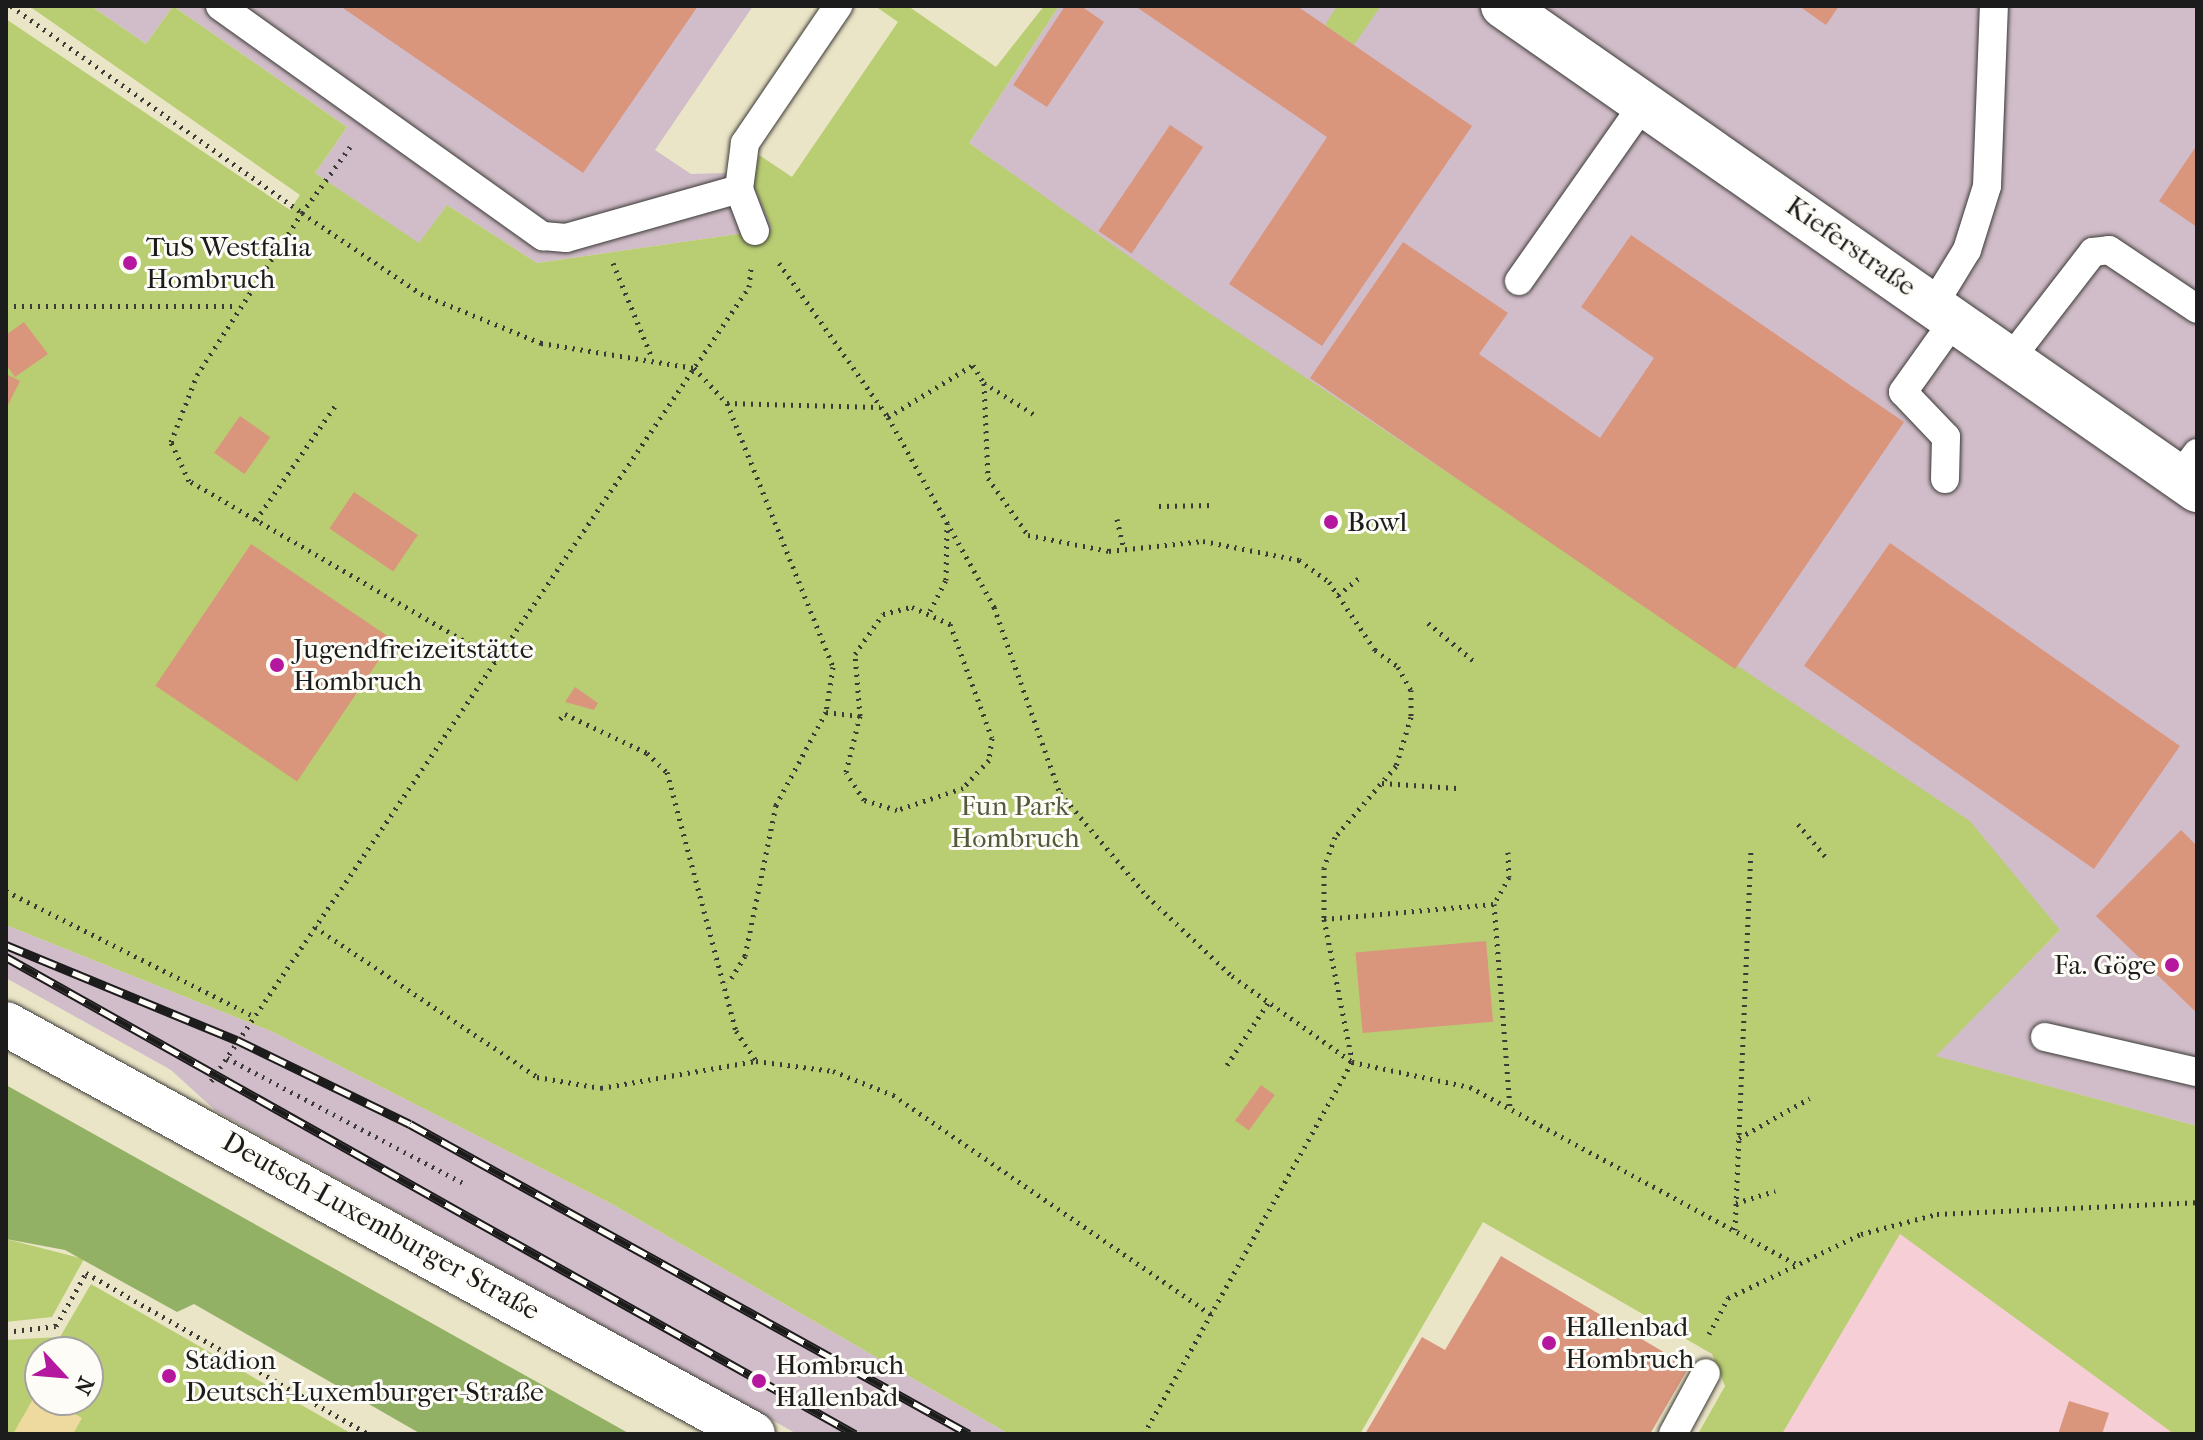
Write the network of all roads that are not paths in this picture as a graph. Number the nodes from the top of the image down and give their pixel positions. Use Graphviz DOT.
graph roads {
  1 [pos="220,6"];
  2 [pos="838,6"];
  3 [pos="1503,6"];
  4 [pos="1994,6"];
  5 [pos="1644,103"];
  6 [pos="739,189"];
  7 [pos="755,231"];
  8 [pos="1519,281"];
  9 [pos="2197,309"];
  10 [pos="1944,311"];
  11 [pos="2011,358"];
  12 [pos="2191,473"];
  13 [pos="1945,479"];
  14 [pos="6,1024"];
  15 [pos="2045,1037"];
  16 [pos="2197,1072"];
  17 [pos="1706,1373"];
  18 [pos="753,1434"];
  19 [pos="1673,1434"];
  1 -- 6 [label="lane"];
  2 -- 6 [label="lane"];
  3 -- 5 [label="street, Kieferstraße"];
  4 -- 10 [label="lane"];
  5 -- 8 [label="lane"];
  5 -- 10 [label="street, Kieferstraße"];
  6 -- 7 [label="lane"];
  9 -- 11 [label="lane"];
  10 -- 11 [label="street, Kieferstraße"];
  10 -- 13 [label="lane"];
  11 -- 12 [label="street, Kieferstraße"];
  14 -- 18 [label="street, Deutsch-Luxemburger Straße"];
  15 -- 16 [label="lane"];
  17 -- 19 [label="lane"];
}
